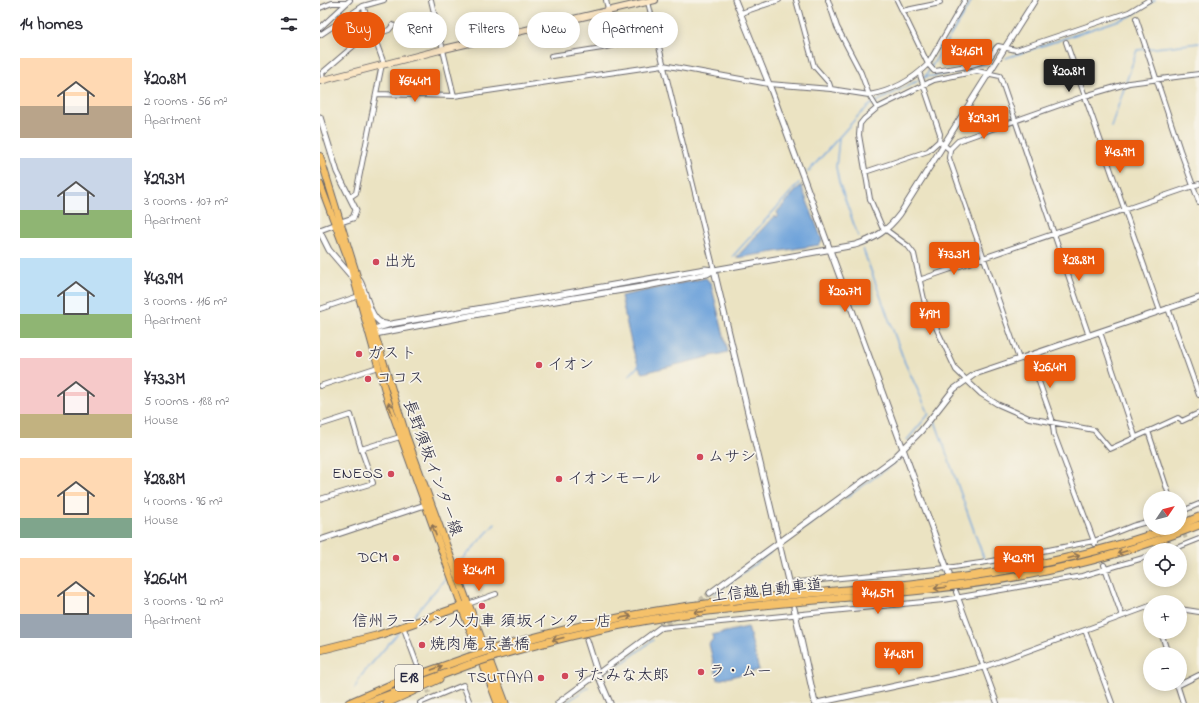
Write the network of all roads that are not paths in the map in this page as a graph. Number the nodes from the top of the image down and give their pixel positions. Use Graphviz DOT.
graph roads {
  1 [pos="384,0"];
  2 [pos="431,0"];
  3 [pos="606,0"];
  4 [pos="656,0"];
  5 [pos="735,0"];
  6 [pos="779,0"];
  7 [pos="796,0"];
  8 [pos="828,0"];
  9 [pos="897,0"];
  10 [pos="939,0"];
  11 [pos="965,0"];
  12 [pos="1035,0"];
  13 [pos="1149,0"];
  14 [pos="348,2"];
  15 [pos="648,2"];
  16 [pos="363,6"];
  17 [pos="320,8"];
  18 [pos="608,10"];
  19 [pos="902,10"];
  20 [pos="365,12"];
  21 [pos="599,12"];
  22 [pos="741,13"];
  23 [pos="588,15"];
  24 [pos="1136,18"];
  25 [pos="393,25"];
  26 [pos="320,28"];
  27 [pos="385,31"];
  28 [pos="320,35"];
  29 [pos="1066,42"];
  30 [pos="353,48"];
  31 [pos="377,48"];
  32 [pos="602,48"];
  33 [pos="1006,48"];
  34 [pos="444,49"];
  35 [pos="551,56"];
  36 [pos="383,64"];
  37 [pos="663,65"];
  38 [pos="928,65"];
  39 [pos="920,74"];
  40 [pos="989,74"];
  41 [pos="1199,74"];
  42 [pos="321,80"];
  43 [pos="1156,80"];
  44 [pos="769,84"];
  45 [pos="924,84"];
  46 [pos="831,88"];
  47 [pos="376,94"];
  48 [pos="869,95"];
  49 [pos="454,96"];
  50 [pos="1085,96"];
  51 [pos="876,107"];
  52 [pos="320,117"];
  53 [pos="1015,121"];
  54 [pos="939,141"];
  55 [pos="944,145"];
  56 [pos="950,149"];
  57 [pos="320,156"];
  58 [pos="865,172"];
  59 [pos="320,184"];
  60 [pos="1199,184"];
  61 [pos="1194,186"];
  62 [pos="350,197"];
  63 [pos="1199,202"];
  64 [pos="1124,210"];
  65 [pos="339,223"];
  66 [pos="886,230"];
  67 [pos="320,231"];
  68 [pos="1054,233"];
  69 [pos="830,249"];
  70 [pos="984,257"];
  71 [pos="714,270"];
  72 [pos="356,277"];
  73 [pos="919,280"];
  74 [pos="359,296"];
  75 [pos="1199,298"];
  76 [pos="320,308"];
  77 [pos="1168,308"];
  78 [pos="1160,311"];
  79 [pos="391,324"];
  80 [pos="372,332"];
  81 [pos="1100,332"];
  82 [pos="1089,336"];
  83 [pos="1030,356"];
  84 [pos="1019,359"];
  85 [pos="378,367"];
  86 [pos="967,380"];
  87 [pos="320,386"];
  88 [pos="1199,395"];
  89 [pos="1199,413"];
  90 [pos="1051,423"];
  91 [pos="320,425"];
  92 [pos="1148,432"];
  93 [pos="400,436"];
  94 [pos="1135,436"];
  95 [pos="361,449"];
  96 [pos="904,450"];
  97 [pos="1168,491"];
  98 [pos="320,499"];
  99 [pos="1199,504"];
  100 [pos="425,505"];
  101 [pos="1187,509"];
  102 [pos="1199,517"];
  103 [pos="1187,522"];
  104 [pos="1143,523"];
  105 [pos="1199,525"];
  106 [pos="1149,535"];
  107 [pos="1199,539"];
  108 [pos="320,540"];
  109 [pos="778,542"];
  110 [pos="1094,543"];
  111 [pos="1183,543"];
  112 [pos="1143,558"];
  113 [pos="1105,567"];
  114 [pos="947,568"];
  115 [pos="949,574"];
  116 [pos="788,582"];
  117 [pos="790,589"];
  118 [pos="956,592"];
  119 [pos="710,593"];
  120 [pos="496,594"];
  121 [pos="958,598"];
  122 [pos="465,605"];
  123 [pos="794,608"];
  124 [pos="1143,608"];
  125 [pos="1187,610"];
  126 [pos="1199,612"];
  127 [pos="795,614"];
  128 [pos="1122,616"];
  129 [pos="404,626"];
  130 [pos="660,628"];
  131 [pos="1085,630"];
  132 [pos="587,640"];
  133 [pos="320,650"];
  134 [pos="494,653"];
  135 [pos="471,662"];
  136 [pos="417,664"];
  137 [pos="984,667"];
  138 [pos="598,675"];
  139 [pos="1199,675"];
  140 [pos="1187,680"];
  141 [pos="393,684"];
  142 [pos="1179,691"];
  143 [pos="344,703"];
  144 [pos="349,703"];
  145 [pos="366,703"];
  146 [pos="387,703"];
  147 [pos="420,703"];
  148 [pos="470,703"];
  149 [pos="498,703"];
  150 [pos="505,703"];
  151 [pos="558,703"];
  152 [pos="610,703"];
  153 [pos="816,703"];
  154 [pos="998,703"];
  155 [pos="1112,703"];
  156 [pos="1183,703"];
  1 -- 16 [label="street"];
  2 -- 34 [label="street"];
  3 -- 18 [label="street"];
  4 -- 15 [label="main road"];
  5 -- 22 [label="street"];
  6 -- 22 [label="street"];
  7 -- 46 [label="street"];
  8 -- 48 [label="street"];
  9 -- 19 [label="street"];
  10 -- 19 [label="street"];
  11 -- 38 [label="street"];
  12 -- 33 [label="street"];
  13 -- 33 [label="street"];
  14 -- 17 [label="street"];
  14 -- 26 [label="street"];
  15 -- 18 [label="main road"];
  15 -- 37 [label="street"];
  16 -- 20 [label="street"];
  16 -- 28 [label="street"];
  18 -- 21 [label="main road"];
  19 -- 38 [label="street"];
  22 -- 44 [label="street"];
  23 -- 34 [label="main road"];
  24 -- 43 [label="street"];
  25 -- 27 [label="street"];
  29 -- 50 [label="street"];
  30 -- 42 [label="street"];
  31 -- 36 [label="street"];
  32 -- 35 [label="street"];
  33 -- 38 [label="street"];
  33 -- 40 [label="street"];
  34 -- 36 [label="main road"];
  34 -- 49 [label="street"];
  36 -- 42 [label="main road"];
  36 -- 47 [label="street"];
  37 -- 44 [label="street"];
  37 -- 49 [label="street"];
  37 -- 71 [label="street"];
  38 -- 39 [label="street"];
  39 -- 45 [label="street"];
  39 -- 48 [label="street"];
  40 -- 45 [label="street"];
  40 -- 53 [label="street"];
  40 -- 55 [label="street"];
  41 -- 43 [label="street"];
  43 -- 50 [label="street"];
  43 -- 61 [label="street"];
  44 -- 46 [label="street"];
  44 -- 69 [label="street"];
  45 -- 51 [label="street"];
  45 -- 54 [label="street"];
  46 -- 48 [label="street"];
  47 -- 49 [label="street"];
  47 -- 62 [label="street"];
  48 -- 51 [label="street"];
  50 -- 53 [label="street"];
  50 -- 64 [label="street"];
  51 -- 58 [label="street"];
  52 -- 62 [label="street"];
  53 -- 56 [label="street"];
  53 -- 68 [label="street"];
  54 -- 55 [label="street"];
  54 -- 58 [label="street"];
  55 -- 56 [label="street"];
  55 -- 66 [label="street"];
  56 -- 70 [label="street"];
  57 -- 65 [label="main road, 長野須坂インター線"];
  58 -- 66 [label="street"];
  59 -- 65 [label="main road, 長野須坂インター線"];
  60 -- 61 [label="street"];
  61 -- 63 [label="street"];
  61 -- 64 [label="street"];
  62 -- 65 [label="street"];
  64 -- 68 [label="street"];
  64 -- 78 [label="street"];
  65 -- 67 [label="street"];
  65 -- 72 [label="main road, 長野須坂インター線"];
  66 -- 69 [label="street"];
  66 -- 73 [label="street"];
  67 -- 72 [label="street"];
  68 -- 70 [label="street"];
  68 -- 82 [label="street"];
  69 -- 71 [label="street"];
  69 -- 96 [label="street"];
  70 -- 73 [label="street"];
  70 -- 84 [label="street"];
  71 -- 79 [label="street"];
  71 -- 80 [label="street"];
  71 -- 109 [label="street"];
  72 -- 74 [label="main road, 長野須坂インター線"];
  72 -- 79 [label="street"];
  72 -- 80 [label="main road, 長野須坂インター線"];
  73 -- 86 [label="street"];
  74 -- 76 [label="street"];
  74 -- 80 [label="main road, 長野須坂インター線"];
  75 -- 77 [label="street"];
  77 -- 78 [label="street"];
  77 -- 88 [label="street"];
  78 -- 81 [label="street"];
  79 -- 80 [label="street"];
  80 -- 85 [label="main road, 長野須坂インター線"];
  80 -- 122 [label="main road, 長野須坂インター線"];
  81 -- 82 [label="street"];
  81 -- 94 [label="street"];
  82 -- 83 [label="street"];
  83 -- 84 [label="street"];
  83 -- 90 [label="street"];
  84 -- 86 [label="street"];
  85 -- 87 [label="street"];
  93 -- 85 [label="main road, 長野須坂インター線, one-way"];
  86 -- 90 [label="street"];
  86 -- 96 [label="street"];
  89 -- 92 [label="street"];
  90 -- 94 [label="street"];
  90 -- 110 [label="street"];
  91 -- 95 [label="street"];
  92 -- 94 [label="street"];
  92 -- 97 [label="street"];
  93 -- 95 [label="street"];
  93 -- 100 [label="main road, 長野須坂インター線"];
  95 -- 98 [label="street"];
  96 -- 109 [label="street"];
  96 -- 114 [label="street"];
  99 -- 101 [label="street"];
  100 -- 108 [label="street"];
  122 -- 100 [label="main road, 長野須坂インター線, one-way"];
  102 -- 103 [label="highway"];
  104 -- 110 [label="street"];
  105 -- 134 [label="highway, 上信越自動車道 / E18, one-way"];
  134 -- 106 [label="highway, 上信越自動車道 / E18, one-way"];
  107 -- 111 [label="street"];
  109 -- 116 [label="street"];
  109 -- 119 [label="street"];
  110 -- 114 [label="street"];
  112 -- 113 [label="street"];
  113 -- 121 [label="street"];
  113 -- 128 [label="street"];
  114 -- 115 [label="street"];
  114 -- 116 [label="street"];
  116 -- 117 [label="street"];
  118 -- 121 [label="street"];
  120 -- 122 [label="street"];
  121 -- 127 [label="street"];
  121 -- 137 [label="street"];
  122 -- 129 [label="highway"];
  122 -- 149 [label="highway"];
  122 -- 150 [label="highway"];
  123 -- 127 [label="street"];
  124 -- 128 [label="street"];
  125 -- 126 [label="street"];
  127 -- 130 [label="street"];
  127 -- 153 [label="street"];
  128 -- 131 [label="street"];
  129 -- 133 [label="highway"];
  129 -- 136 [label="street"];
  130 -- 138 [label="street"];
  131 -- 137 [label="street"];
  131 -- 155 [label="street"];
  132 -- 138 [label="street"];
  134 -- 135 [label="highway, 上信越自動車道 / E18, bridge"];
  141 -- 135 [label="highway, 上信越自動車道 / E18, one-way"];
  135 -- 145 [label="highway, 上信越自動車道 / E18"];
  135 -- 146 [label="highway"];
  137 -- 153 [label="street"];
  137 -- 154 [label="street"];
  138 -- 151 [label="street"];
  138 -- 152 [label="street"];
  139 -- 140 [label="street"];
  141 -- 143 [label="highway"];
  141 -- 144 [label="highway, 上信越自動車道 / E18"];
  142 -- 156 [label="street"];
  147 -- 148 [label="street"];
}
